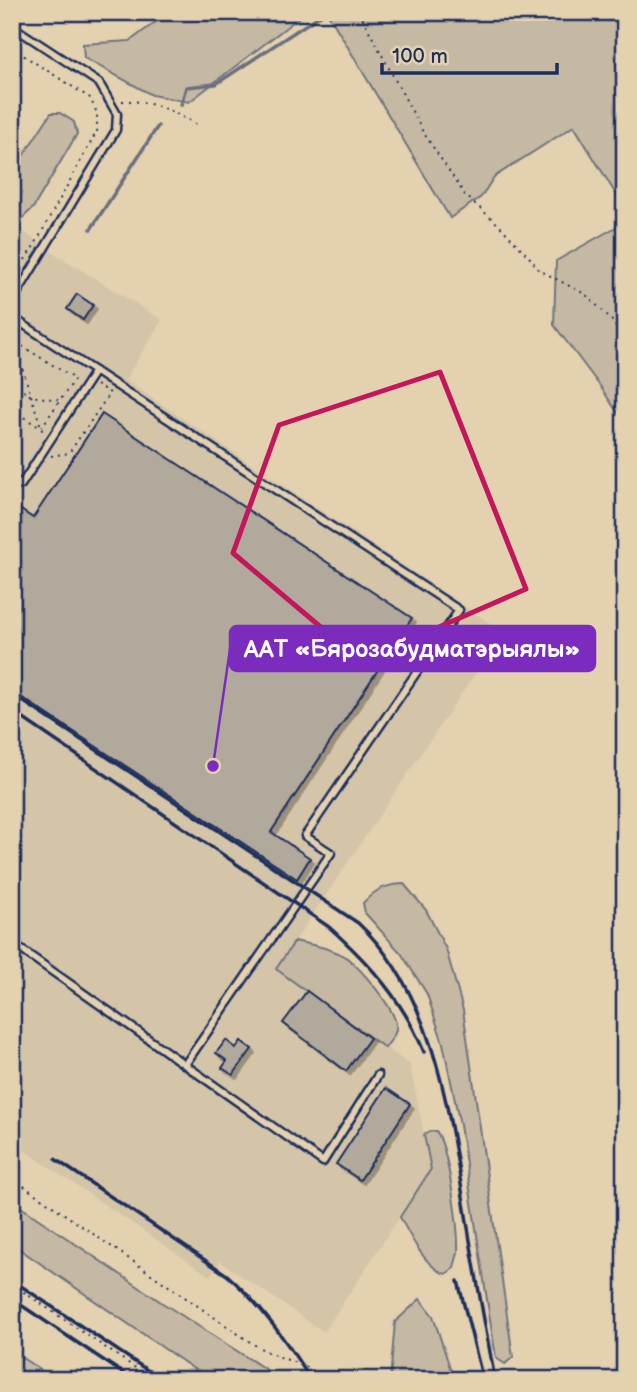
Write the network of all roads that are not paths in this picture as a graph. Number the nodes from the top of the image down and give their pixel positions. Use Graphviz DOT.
graph roads {
  1 [pos="12,26"];
  2 [pos="12,302"];
  3 [pos="12,317"];
  4 [pos="95,371"];
  5 [pos="12,479"];
  6 [pos="12,943"];
  7 [pos="186,1063"];
  8 [pos="378,1075"];
  1 -- 2 [label="lane"];
  3 -- 4 [label="lane"];
  4 -- 5 [label="lane"];
  4 -- 7 [label="lane"];
  6 -- 7 [label="lane"];
  7 -- 8 [label="lane"];
}
